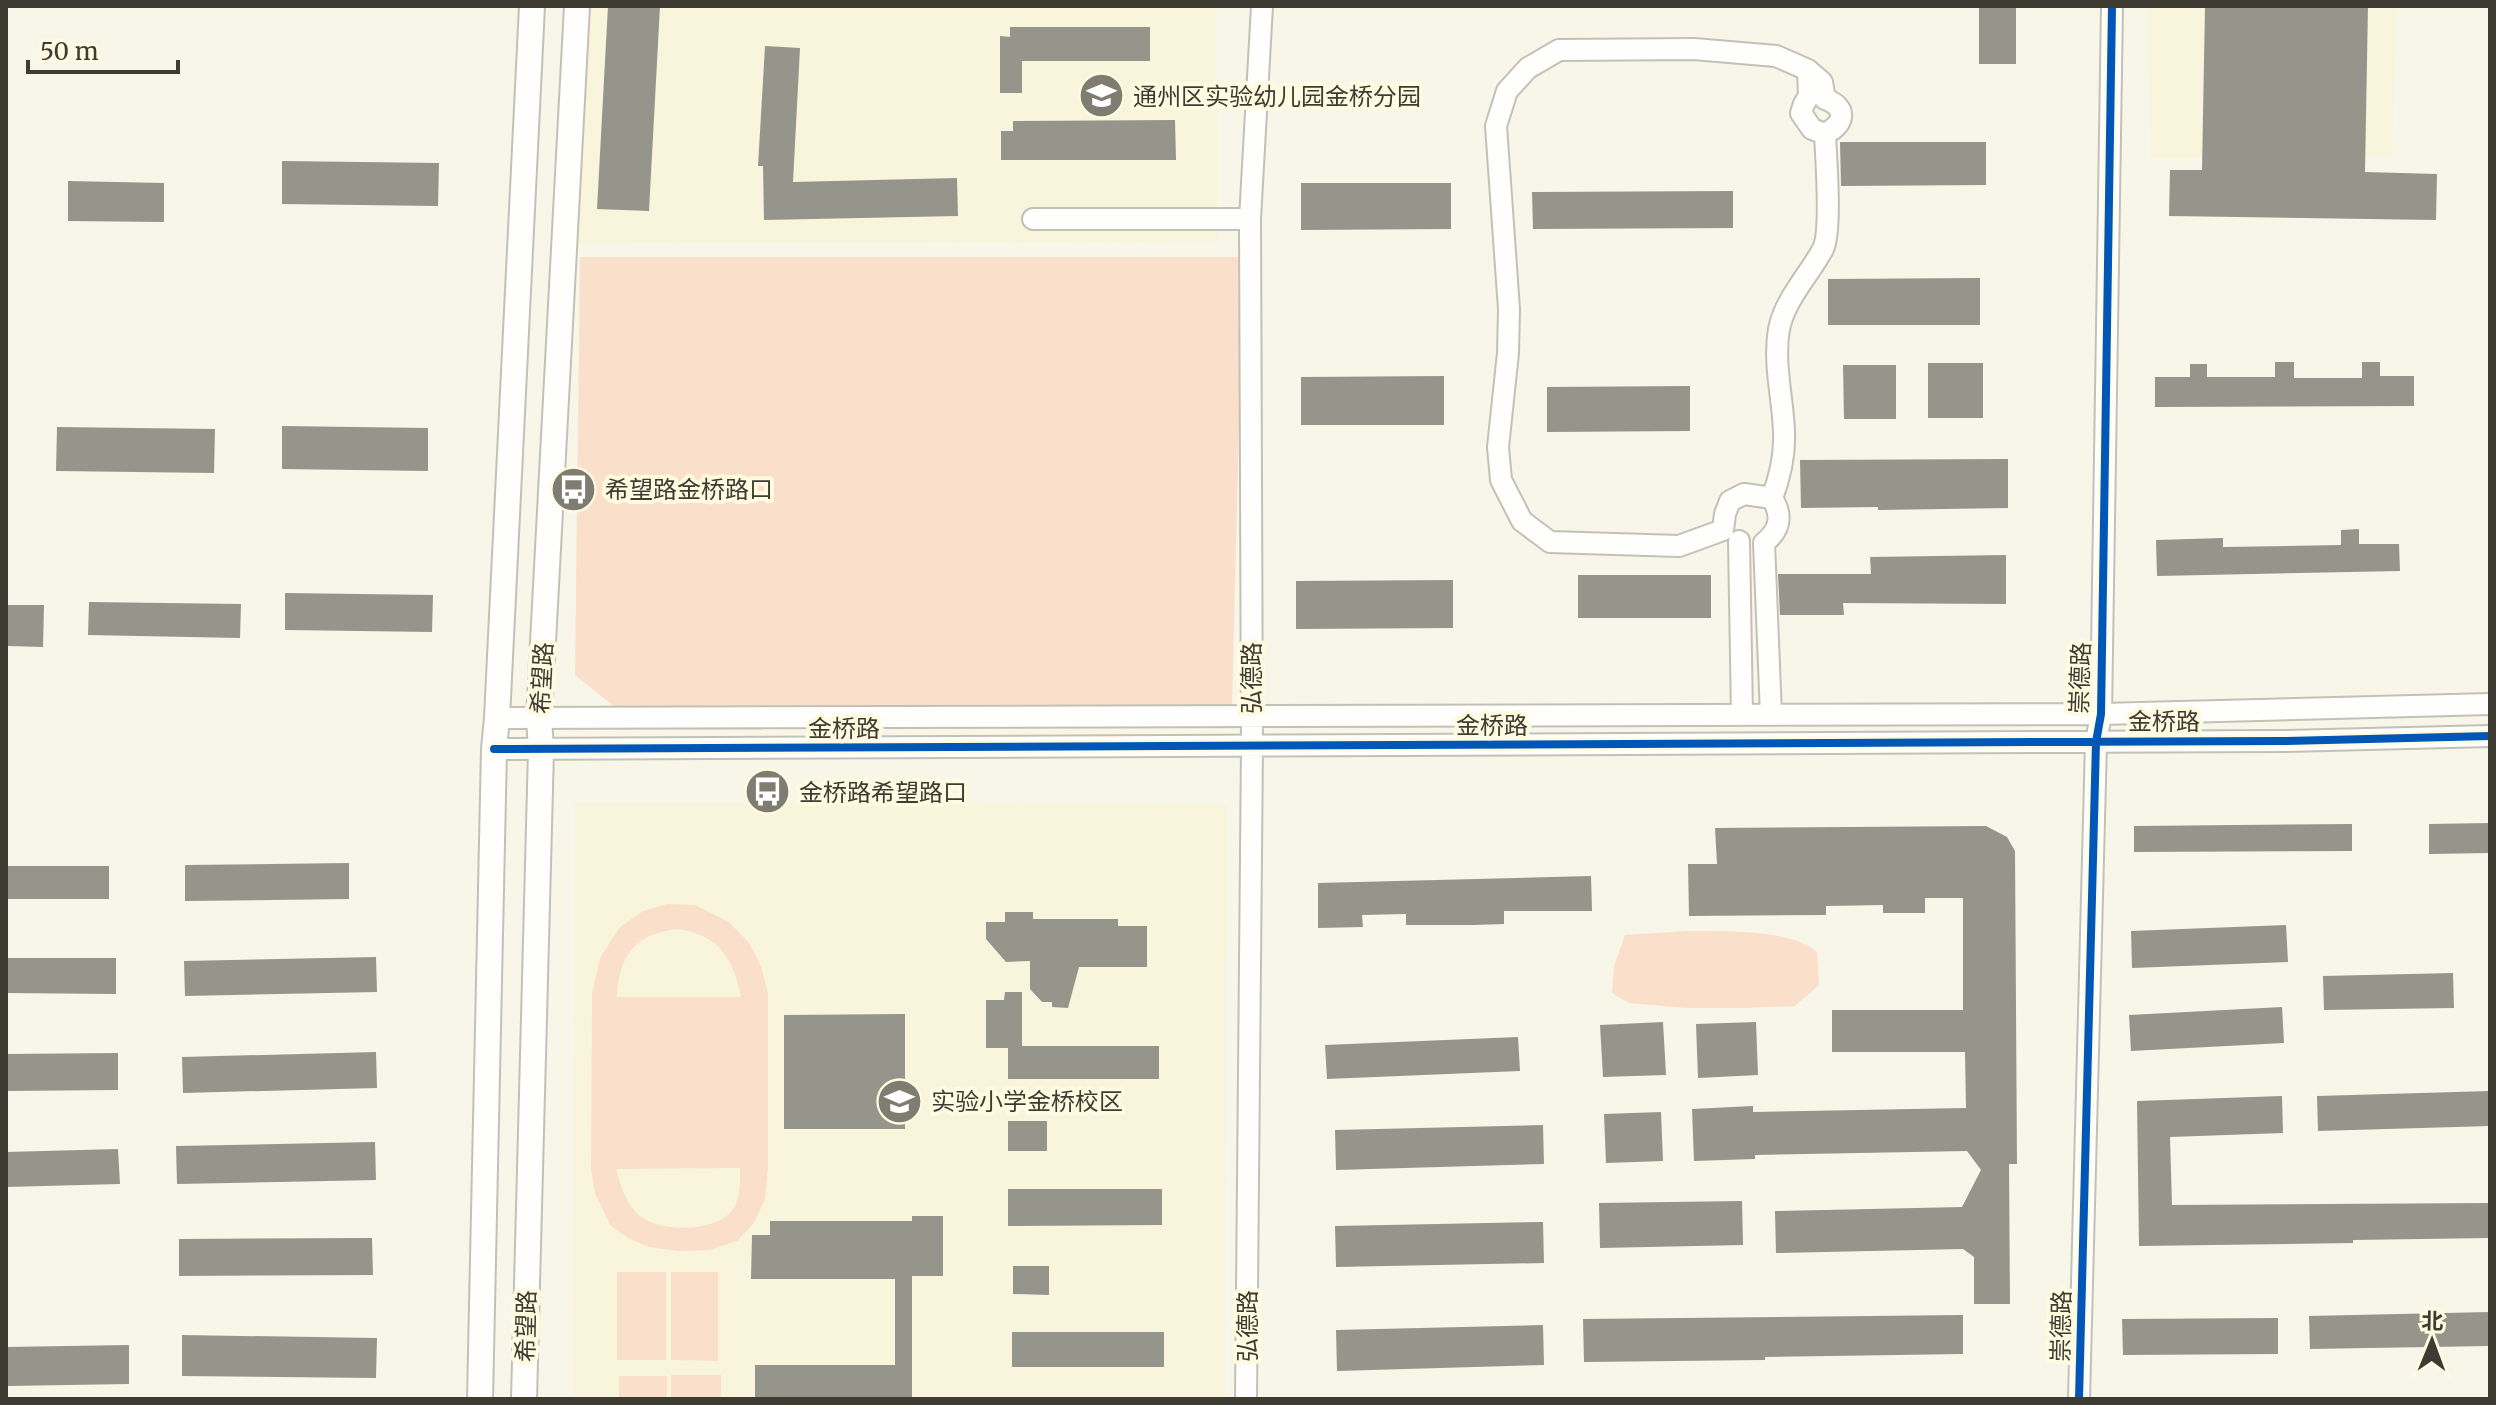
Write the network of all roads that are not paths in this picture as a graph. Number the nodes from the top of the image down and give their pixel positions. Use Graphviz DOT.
graph roads {
  1 [pos="532,6"];
  2 [pos="577,6"];
  3 [pos="1262,6"];
  4 [pos="2112,6"];
  5 [pos="1808,70"];
  6 [pos="1825,134"];
  7 [pos="1033,219"];
  8 [pos="1250,219"];
  9 [pos="1772,498"];
  10 [pos="1731,535"];
  11 [pos="1764,543"];
  12 [pos="2490,704"];
  13 [pos="2101,714"];
  14 [pos="1742,715"];
  15 [pos="1771,715"];
  16 [pos="539,717"];
  17 [pos="497,718"];
  18 [pos="2490,736"];
  19 [pos="2096,742"];
  20 [pos="1252,746"];
  21 [pos="494,749"];
  22 [pos="541,750"];
  23 [pos="480,1399"];
  24 [pos="524,1399"];
  25 [pos="1246,1399"];
  26 [pos="2079,1399"];
  1 -- 17 [label="main road, 希望路"];
  2 -- 16 [label="main road, 希望路"];
  3 -- 8 [label="street, 弘德路"];
  4 -- 13 [label="street, 崇德路"];
  5 -- 6 [label="street"];
  5 -- 6 [label="street"];
  5 -- 10 [label="street"];
  6 -- 9 [label="street"];
  7 -- 8 [label="street"];
  8 -- 20 [label="street, 弘德路"];
  9 -- 10 [label="street"];
  9 -- 11 [label="street"];
  10 -- 11 [label="street"];
  10 -- 14 [label="street"];
  11 -- 15 [label="street"];
  12 -- 13 [label="street, 金桥路"];
  13 -- 15 [label="street, 金桥路"];
  13 -- 19 [label="street, 崇德路"];
  14 -- 15 [label="street, 金桥路"];
  14 -- 16 [label="street, 金桥路"];
  16 -- 17 [label="street, 金桥路"];
  16 -- 22 [label="main road, 希望路"];
  17 -- 21 [label="main road, 希望路"];
  18 -- 19 [label="street, 金桥路"];
  19 -- 20 [label="street, 金桥路"];
  19 -- 26 [label="street, 崇德路"];
  20 -- 22 [label="street, 金桥路"];
  20 -- 25 [label="street, 弘德路"];
  21 -- 22 [label="street, 金桥路"];
  21 -- 23 [label="main road, 希望路"];
  22 -- 24 [label="main road, 希望路"];
}
